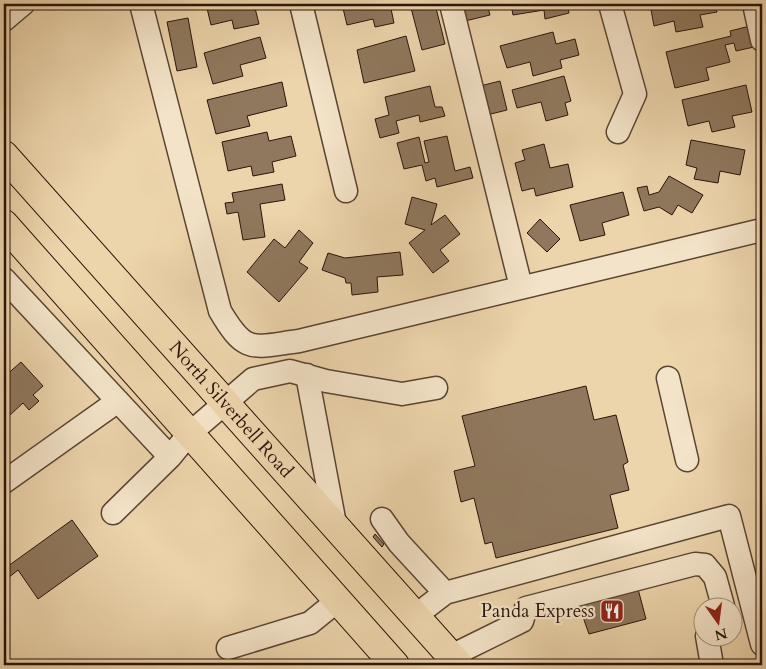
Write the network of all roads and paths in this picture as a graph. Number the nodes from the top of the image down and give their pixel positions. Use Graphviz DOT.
graph roads {
  1 [pos="23,4"];
  2 [pos="141,4"];
  3 [pos="301,4"];
  4 [pos="451,4"];
  5 [pos="610,4"];
  6 [pos="754,4"];
  7 [pos="4,20"];
  8 [pos="762,40"];
  9 [pos="618,132"];
  10 [pos="4,155"];
  11 [pos="346,191"];
  12 [pos="4,224"];
  13 [pos="762,230"];
  14 [pos="4,279"];
  15 [pos="521,287"];
  16 [pos="307,375"];
  17 [pos="668,378"];
  18 [pos="436,388"];
  19 [pos="118,402"];
  20 [pos="226,402"];
  21 [pos="189,434"];
  22 [pos="170,457"];
  23 [pos="687,460"];
  24 [pos="4,482"];
  25 [pos="113,513"];
  26 [pos="382,519"];
  27 [pos="335,524"];
  28 [pos="445,593"];
  29 [pos="720,596"];
  30 [pos="337,601"];
  31 [pos="416,616"];
  32 [pos="762,644"];
  33 [pos="708,646"];
  34 [pos="228,648"];
  35 [pos="455,661"];
  36 [pos="395,665"];
  37 [pos="712,665"];
  1 -- 7 [label="street"];
  2 -- 15 [label="street"];
  3 -- 11 [label="street"];
  4 -- 15 [label="street"];
  5 -- 9 [label="street"];
  6 -- 8 [label="street"];
  10 -- 20 [label="main road, North Silverbell Road"];
  12 -- 21 [label="main road"];
  13 -- 15 [label="street"];
  14 -- 19 [label="street"];
  16 -- 18 [label="street"];
  16 -- 20 [label="street"];
  16 -- 27 [label="street"];
  17 -- 23 [label="street"];
  19 -- 22 [label="street"];
  19 -- 24 [label="street"];
  20 -- 21 [label="street"];
  20 -- 27 [label="main road, North Silverbell Road"];
  21 -- 22 [label="street"];
  21 -- 30 [label="main road"];
  22 -- 25 [label="street"];
  26 -- 28 [label="street"];
  27 -- 31 [label="main road, North Silverbell Road"];
  28 -- 31 [label="street"];
  28 -- 32 [label="street"];
  29 -- 35 [label="street"];
  30 -- 34 [label="street"];
  30 -- 36 [label="main road"];
  31 -- 35 [label="main road, North Silverbell Road"];
  33 -- 37 [label="street"];
}
